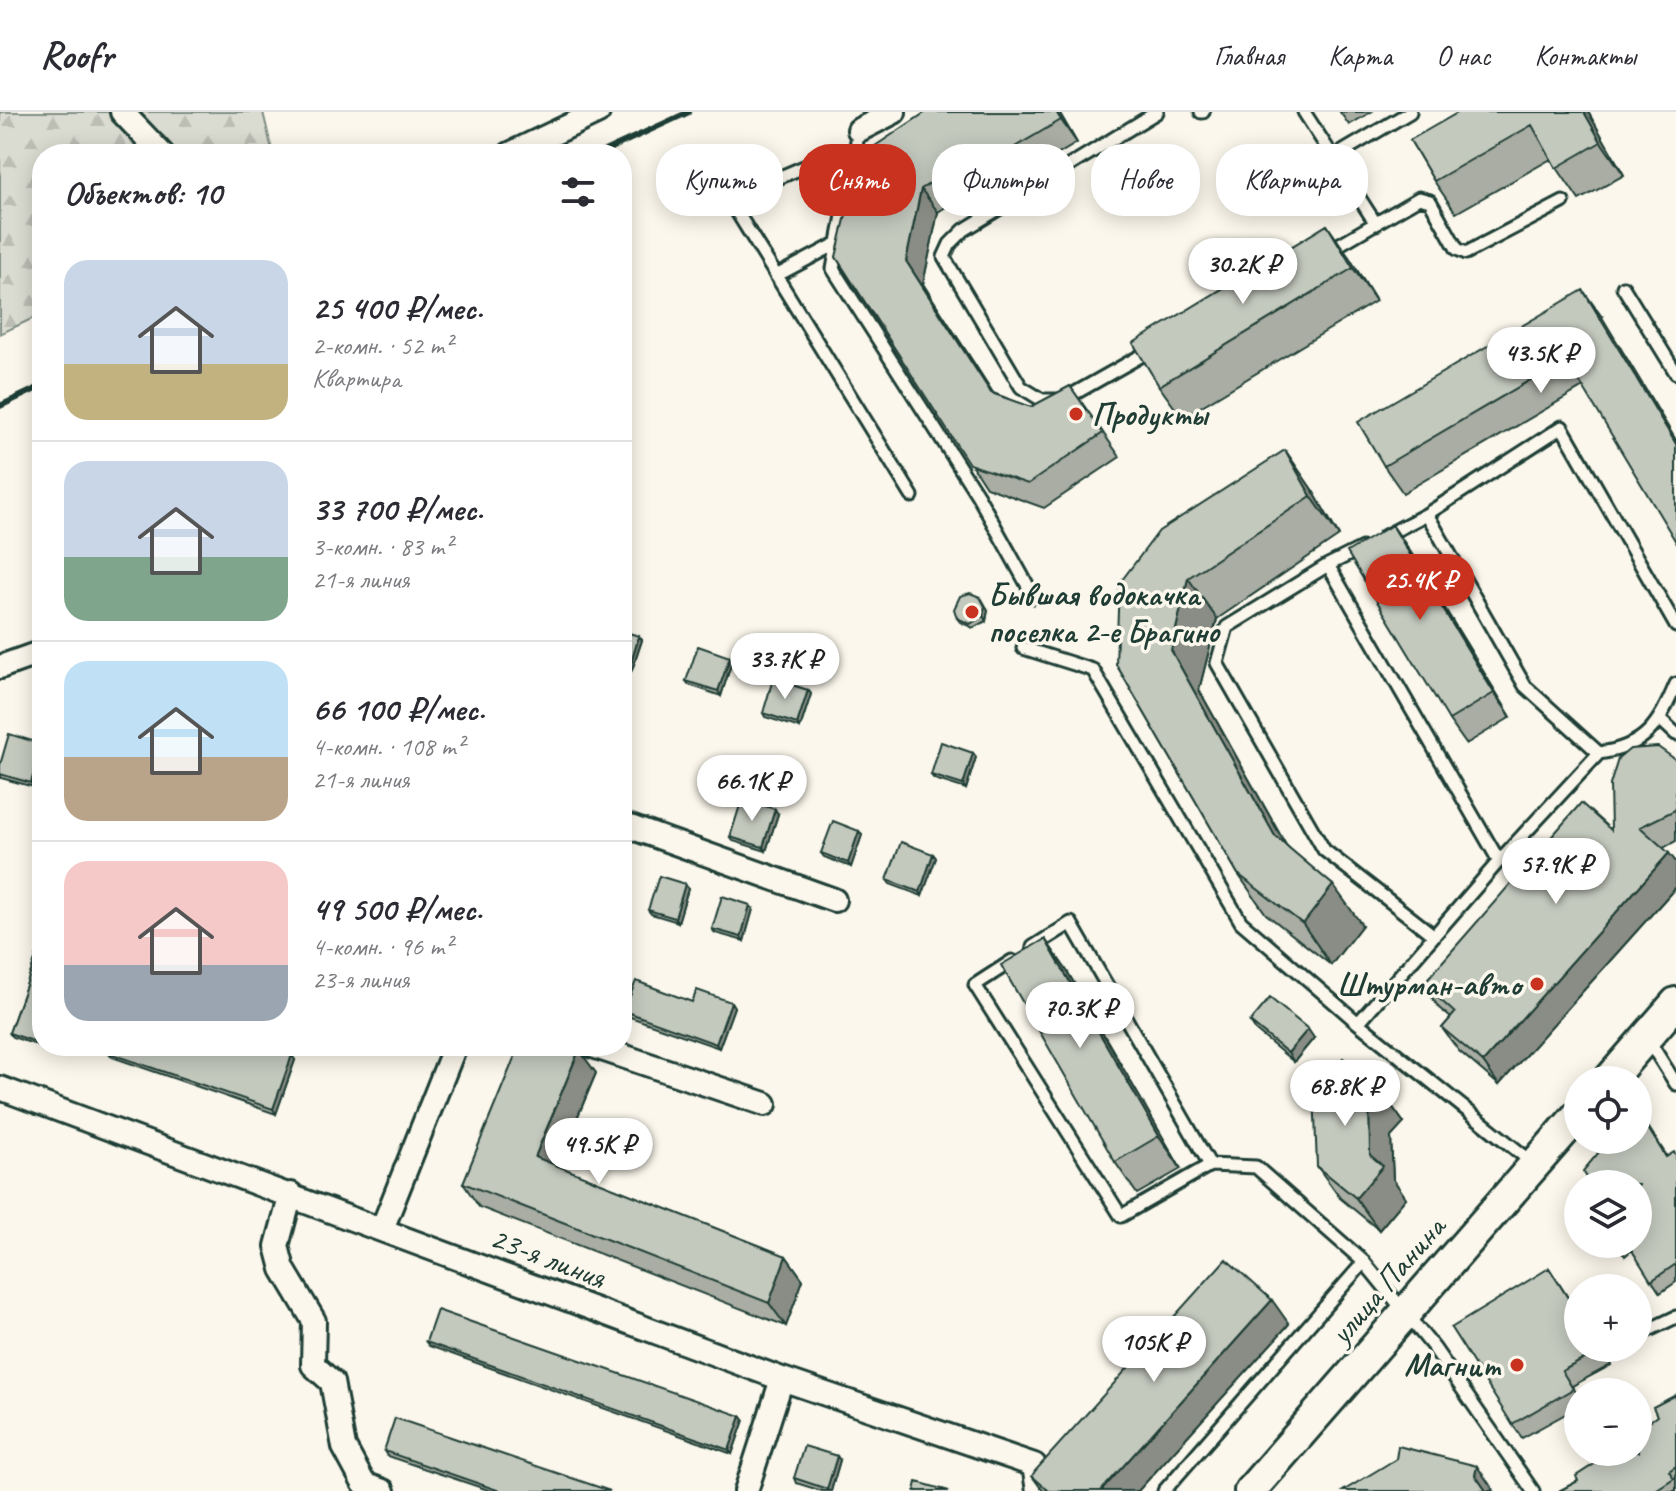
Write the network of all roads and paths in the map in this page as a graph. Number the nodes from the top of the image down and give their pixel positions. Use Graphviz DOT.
graph roads {
  1 [pos="122,112"];
  2 [pos="598,112"];
  3 [pos="894,112"];
  4 [pos="1157,112"];
  5 [pos="1304,112"];
  6 [pos="1410,112"];
  7 [pos="859,130"];
  8 [pos="152,144"];
  9 [pos="531,144"];
  10 [pos="1323,144"];
  11 [pos="1356,144"];
  12 [pos="799,169"];
  13 [pos="1563,202"];
  14 [pos="1368,212"];
  15 [pos="1376,224"];
  16 [pos="838,243"];
  17 [pos="1321,255"];
  18 [pos="776,276"];
  19 [pos="1623,287"];
  20 [pos="1169,340"];
  21 [pos="1676,373"];
  22 [pos="912,496"];
  23 [pos="1427,514"];
  24 [pos="1328,565"];
  25 [pos="1034,597"];
  26 [pos="1676,626"];
  27 [pos="1023,648"];
  28 [pos="32,656"];
  29 [pos="0,667"];
  30 [pos="1676,684"];
  31 [pos="1661,720"];
  32 [pos="1676,734"];
  33 [pos="1599,753"];
  34 [pos="632,828"];
  35 [pos="1499,861"];
  36 [pos="834,900"];
  37 [pos="1433,935"];
  38 [pos="1676,1003"];
  39 [pos="1358,1023"];
  40 [pos="1646,1038"];
  41 [pos="451,1056"];
  42 [pos="623,1056"];
  43 [pos="1621,1066"];
  44 [pos="1676,1084"];
  45 [pos="0,1088"];
  46 [pos="765,1104"];
  47 [pos="1564,1131"];
  48 [pos="1535,1164"];
  49 [pos="1210,1165"];
  50 [pos="291,1194"];
  51 [pos="382,1229"];
  52 [pos="1364,1262"];
  53 [pos="1407,1312"];
  54 [pos="1676,1317"];
  55 [pos="1652,1328"];
  56 [pos="782,1379"];
  57 [pos="383,1491"];
  58 [pos="746,1491"];
  59 [pos="1038,1491"];
  60 [pos="1164,1491"];
  61 [pos="1250,1491"];
  62 [pos="1533,1491"];
  1 -- 8 [label="street"];
  2 -- 9 [label="street"];
  3 -- 7 [label="street"];
  4 -- 20 [label="lane"];
  5 -- 10 [label="lane"];
  6 -- 11 [label="lane"];
  7 -- 16 [label="lane"];
  12 -- 18 [label="lane"];
  13 -- 15 [label="lane"];
  14 -- 15 [label="lane"];
  15 -- 17 [label="lane"];
  16 -- 18 [label="lane"];
  16 -- 25 [label="lane"];
  18 -- 22 [label="lane"];
  19 -- 21 [label="lane"];
  23 -- 24 [label="lane"];
  23 -- 26 [label="lane"];
  23 -- 33 [label="lane"];
  24 -- 35 [label="lane"];
  24 -- 37 [label="lane"];
  27 -- 39 [label="lane"];
  28 -- 29 [label="street"];
  30 -- 31 [label="lane"];
  31 -- 32 [label="lane"];
  31 -- 33 [label="lane"];
  33 -- 35 [label="lane"];
  34 -- 36 [label="street"];
  35 -- 37 [label="lane"];
  37 -- 39 [label="lane"];
  38 -- 40 [label="street"];
  39 -- 48 [label="lane"];
  40 -- 43 [label="street"];
  40 -- 44 [label="lane"];
  41 -- 51 [label="street"];
  42 -- 46 [label="street"];
  45 -- 50 [label="street, 23-я линия"];
  47 -- 48 [label="street, улица Панина"];
  48 -- 53 [label="street, улица Панина"];
  49 -- 49 [label="lane"];
  49 -- 52 [label="lane"];
  50 -- 51 [label="street, 23-я линия"];
  50 -- 57 [label="street"];
  51 -- 56 [label="street, 23-я линия"];
  52 -- 53 [label="lane"];
  52 -- 60 [label="lane"];
  53 -- 61 [label="street, улица Панина"];
  53 -- 62 [label="lane"];
  54 -- 55 [label="lane"];
  56 -- 58 [label="street"];
  56 -- 59 [label="street, 23-я линия"];
}
